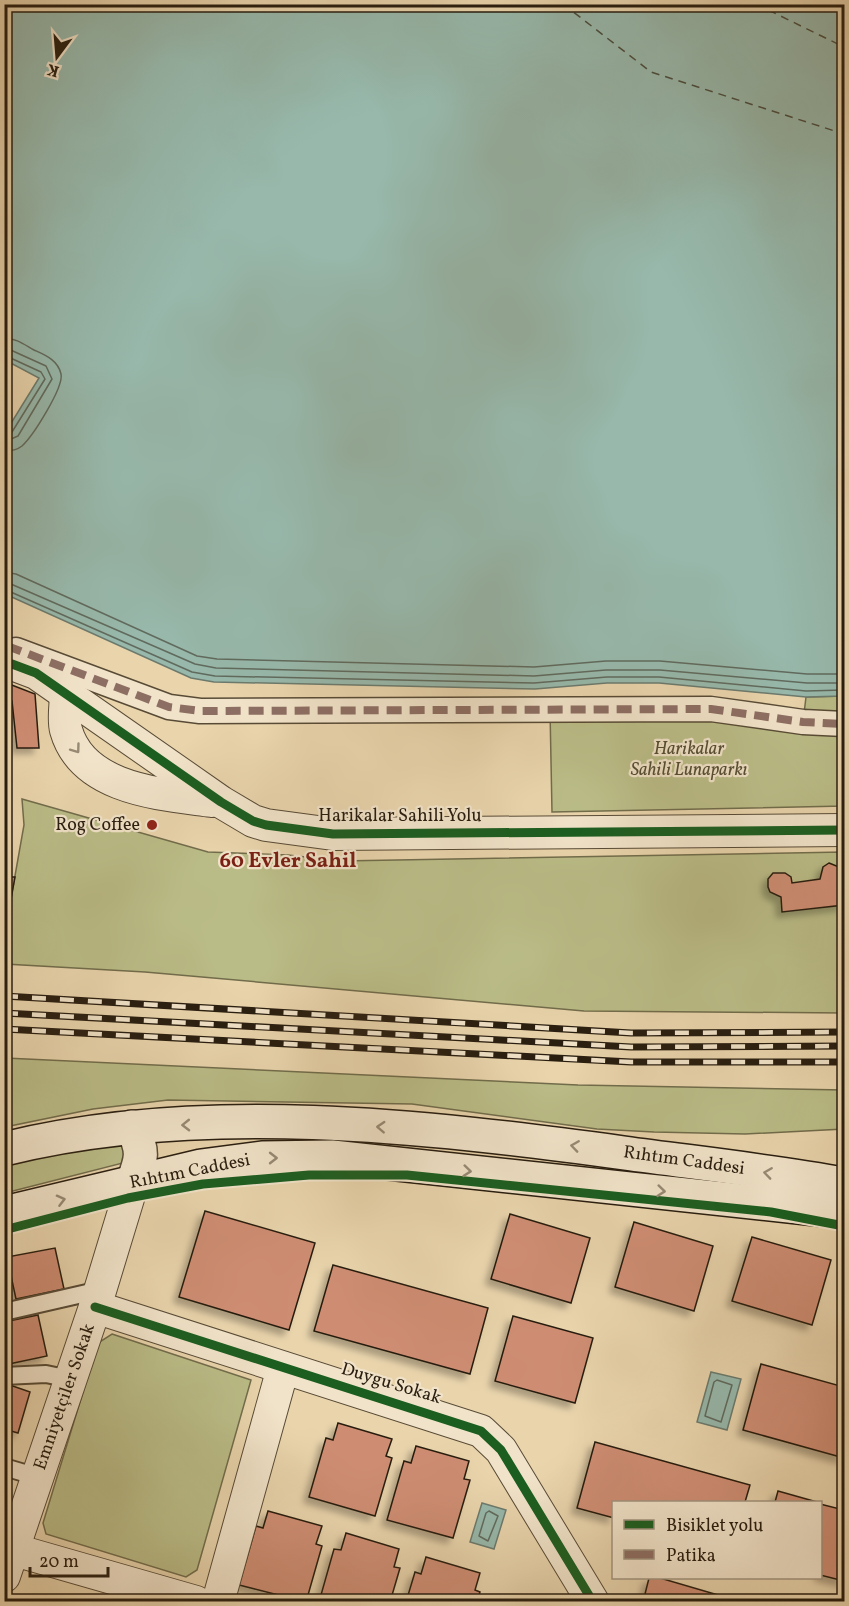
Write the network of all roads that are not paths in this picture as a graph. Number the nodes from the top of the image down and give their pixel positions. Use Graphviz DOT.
graph roads {
  1 [pos="6,654"];
  2 [pos="66,693"];
  3 [pos="844,724"];
  4 [pos="221,802"];
  5 [pos="844,811"];
  6 [pos="844,830"];
  7 [pos="132,1127"];
  8 [pos="4,1149"];
  9 [pos="133,1182"];
  10 [pos="836,1190"];
  11 [pos="4,1214"];
  12 [pos="98,1298"];
  13 [pos="4,1312"];
  14 [pos="283,1368"];
  15 [pos="4,1376"];
  16 [pos="70,1379"];
  17 [pos="4,1467"];
  18 [pos="38,1477"];
  19 [pos="7,1558"];
  20 [pos="196,1602"];
  21 [pos="218,1602"];
  22 [pos="593,1602"];
  1 -- 2 [label="street, Harikalar Sahili Yolu"];
  1 -- 3 [label="street"];
  2 -- 4 [label="street, Harikalar Sahili Yolu"];
  2 -- 4 [label="street, Harikalar Sahili Yolu, one-way"];
  4 -- 5 [label="street, Harikalar Sahili Yolu"];
  4 -- 6 [label="street, Harikalar Sahili Yolu"];
  7 -- 8 [label="main road, Rıhtım Caddesi"];
  7 -- 9 [label="main road"];
  10 -- 7 [label="main road, Rıhtım Caddesi, one-way"];
  9 -- 10 [label="main road, Rıhtım Caddesi, one-way"];
  11 -- 9 [label="main road, Rıhtım Caddesi, one-way"];
  9 -- 12 [label="street, Emniyetçiler Sokak"];
  12 -- 13 [label="lane"];
  12 -- 14 [label="street, Duygu Sokak"];
  12 -- 16 [label="street, Emniyetçiler Sokak"];
  14 -- 21 [label="street"];
  14 -- 22 [label="street, Duygu Sokak"];
  15 -- 16 [label="lane"];
  16 -- 18 [label="street, Emniyetçiler Sokak"];
  17 -- 18 [label="lane"];
  18 -- 19 [label="street, Emniyetçiler Sokak"];
  19 -- 20 [label="street"];
}
